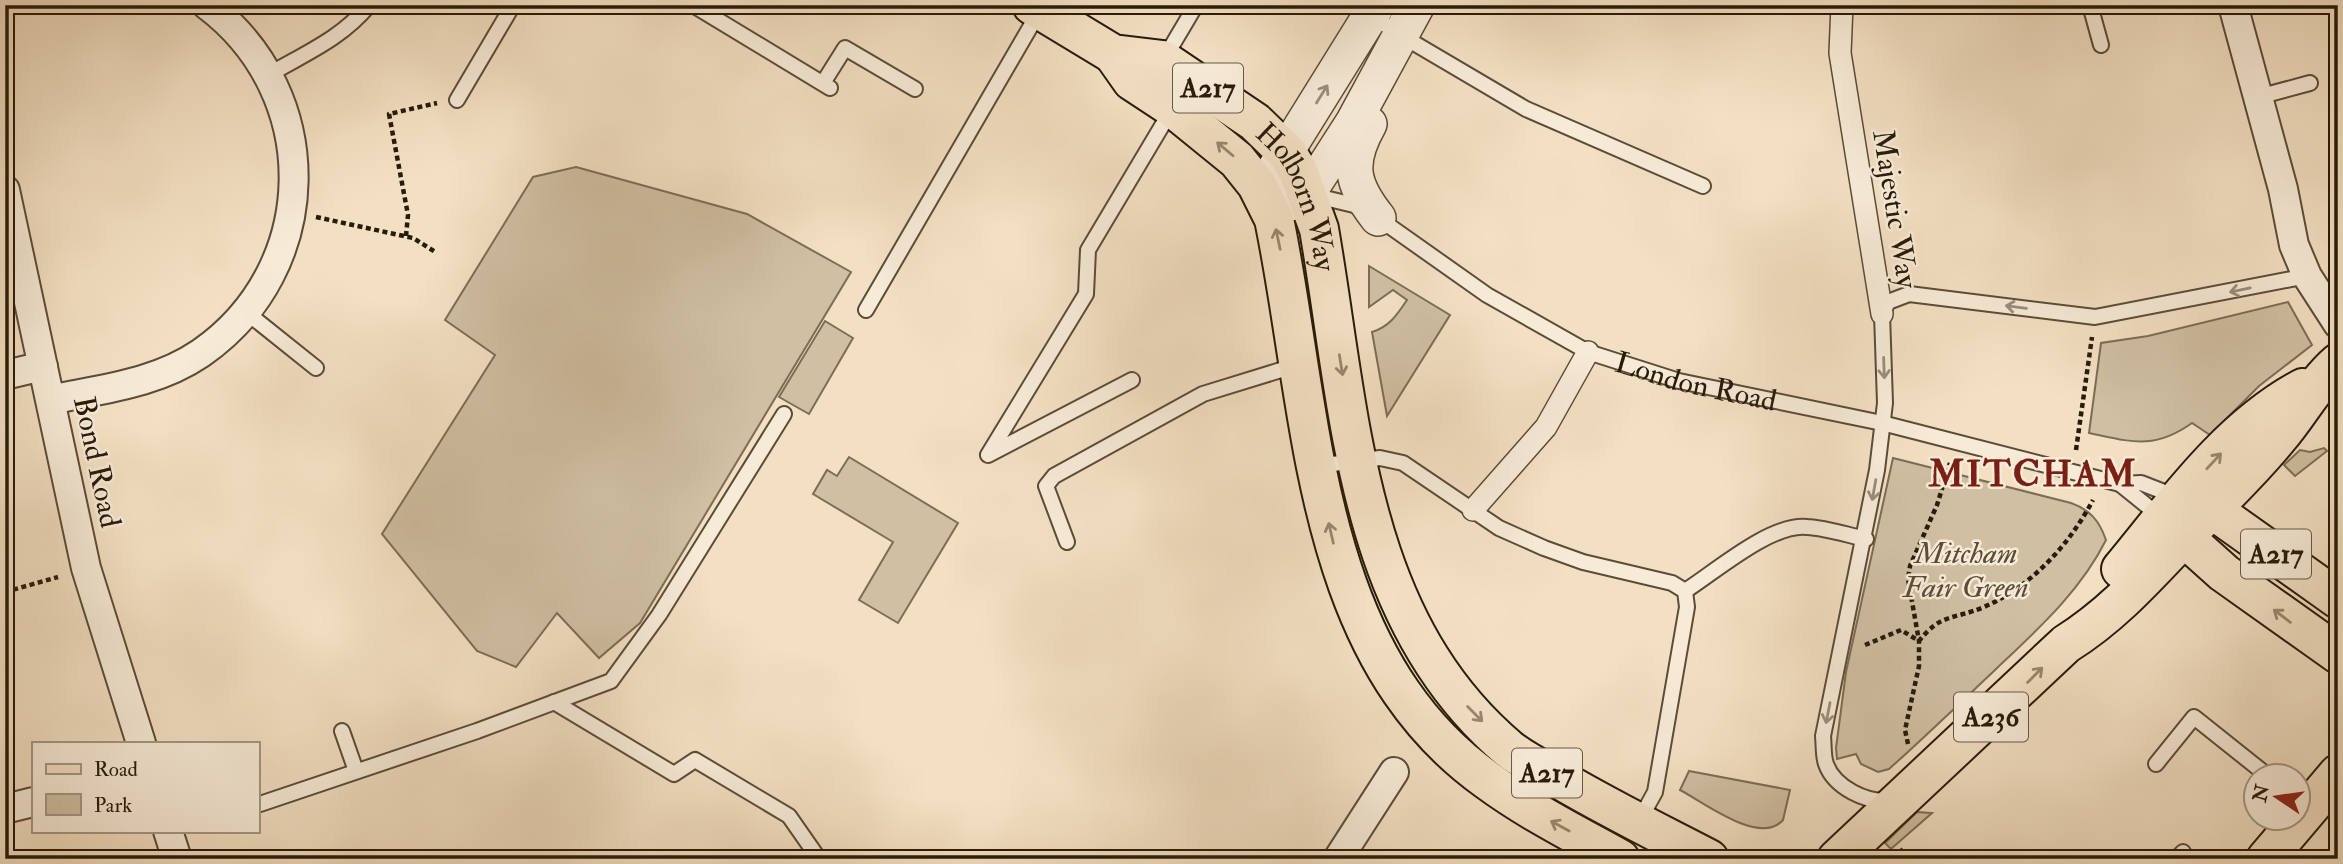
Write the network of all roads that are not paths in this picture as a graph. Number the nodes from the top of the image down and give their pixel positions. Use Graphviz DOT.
graph roads {
  1 [pos="207,5"];
  2 [pos="369,5"];
  3 [pos="513,5"];
  4 [pos="693,5"];
  5 [pos="1196,5"];
  6 [pos="1417,5"];
  7 [pos="1430,5"];
  8 [pos="1842,5"];
  9 [pos="2090,5"];
  10 [pos="2233,5"];
  11 [pos="1036,8"];
  12 [pos="1374,10"];
  13 [pos="1407,39"];
  14 [pos="2101,45"];
  15 [pos="1114,54"];
  16 [pos="1163,60"];
  17 [pos="270,74"];
  18 [pos="2311,83"];
  19 [pos="915,89"];
  20 [pos="2258,97"];
  21 [pos="457,100"];
  22 [pos="1173,108"];
  23 [pos="1287,153"];
  24 [pos="1703,186"];
  25 [pos="5,190"];
  26 [pos="1308,193"];
  27 [pos="1265,200"];
  28 [pos="1378,218"];
  29 [pos="2307,276"];
  30 [pos="866,310"];
  31 [pos="246,313"];
  32 [pos="1882,314"];
  33 [pos="2338,324"];
  34 [pos="1588,352"];
  35 [pos="1299,364"];
  36 [pos="43,366"];
  37 [pos="316,368"];
  38 [pos="2329,371"];
  39 [pos="5,375"];
  40 [pos="1132,380"];
  41 [pos="50,400"];
  42 [pos="784,414"];
  43 [pos="1882,422"];
  44 [pos="1357,460"];
  45 [pos="1316,466"];
  46 [pos="2120,484"];
  47 [pos="1473,510"];
  48 [pos="2185,516"];
  49 [pos="1866,539"];
  50 [pos="1068,542"];
  51 [pos="1685,591"];
  52 [pos="2338,599"];
  53 [pos="2338,654"];
  54 [pos="554,702"];
  55 [pos="342,731"];
  56 [pos="141,742"];
  57 [pos="2250,762"];
  58 [pos="2156,764"];
  59 [pos="356,771"];
  60 [pos="1394,772"];
  61 [pos="2338,774"];
  62 [pos="2312,797"];
  63 [pos="1904,798"];
  64 [pos="32,802"];
  65 [pos="259,803"];
  66 [pos="5,809"];
  67 [pos="1639,823"];
  68 [pos="2284,832"];
  69 [pos="819,859"];
  70 [pos="1338,859"];
  71 [pos="1620,859"];
  72 [pos="1709,859"];
  73 [pos="1837,859"];
  74 [pos="2266,859"];
  1 -- 17 [label="street"];
  2 -- 17 [label="lane"];
  3 -- 21 [label="lane"];
  4 -- 19 [label="lane"];
  5 -- 16 [label="lane"];
  6 -- 13 [label="street"];
  7 -- 13 [label="street"];
  8 -- 32 [label="street, Majestic Way"];
  9 -- 14 [label="lane"];
  10 -- 20 [label="street"];
  11 -- 15 [label="main road, A217"];
  11 -- 30 [label="lane"];
  12 -- 13 [label="lane"];
  23 -- 12 [label="street, one-way"];
  13 -- 24 [label="lane"];
  13 -- 26 [label="street"];
  13 -- 28 [label="street"];
  15 -- 16 [label="main road, Holborn Way / A217"];
  15 -- 22 [label="main road, Holborn Way / A217"];
  16 -- 23 [label="main road, Holborn Way / A217"];
  17 -- 31 [label="street"];
  18 -- 20 [label="lane"];
  20 -- 29 [label="street"];
  27 -- 22 [label="main road, Holborn Way / A217, one-way"];
  22 -- 40 [label="lane"];
  23 -- 26 [label="main road, Holborn Way / A217"];
  23 -- 27 [label="street"];
  25 -- 36 [label="street, Bond Road"];
  26 -- 27 [label="street"];
  26 -- 28 [label="lane, London Road"];
  26 -- 44 [label="main road, Holborn Way / A217, one-way"];
  35 -- 27 [label="main road, Holborn Way / A217, one-way"];
  28 -- 34 [label="lane, London Road"];
  29 -- 32 [label="lane, one-way"];
  29 -- 33 [label="street"];
  31 -- 37 [label="lane"];
  31 -- 41 [label="street"];
  32 -- 43 [label="lane, Majestic Way, one-way"];
  34 -- 43 [label="lane, London Road"];
  34 -- 47 [label="street"];
  35 -- 45 [label="main road, Holborn Way / A217"];
  35 -- 50 [label="lane"];
  36 -- 39 [label="street"];
  36 -- 41 [label="street, Bond Road"];
  38 -- 48 [label="main road, A236"];
  41 -- 56 [label="street, Bond Road"];
  42 -- 54 [label="lane"];
  43 -- 46 [label="lane, London Road"];
  43 -- 49 [label="lane, Majestic Way, one-way"];
  44 -- 45 [label="lane"];
  44 -- 47 [label="lane"];
  44 -- 67 [label="main road, Holborn Way / A217, one-way"];
  71 -- 45 [label="main road, Holborn Way / A217, one-way"];
  46 -- 48 [label="lane, London Road"];
  46 -- 48 [label="lane, London Road"];
  47 -- 51 [label="lane"];
  48 -- 52 [label="main road, London Road / A217"];
  53 -- 48 [label="main road, one-way"];
  63 -- 48 [label="main road, A236, one-way"];
  49 -- 51 [label="lane"];
  49 -- 63 [label="lane, Majestic Way, one-way"];
  51 -- 67 [label="lane"];
  54 -- 59 [label="lane"];
  54 -- 69 [label="lane"];
  55 -- 59 [label="lane"];
  57 -- 58 [label="lane"];
  59 -- 65 [label="lane"];
  60 -- 70 [label="street"];
  61 -- 62 [label="main road"];
  63 -- 73 [label="main road, A236"];
  64 -- 66 [label="street"];
  67 -- 72 [label="main road, Holborn Way / A217"];
  68 -- 74 [label="main road"];
}
